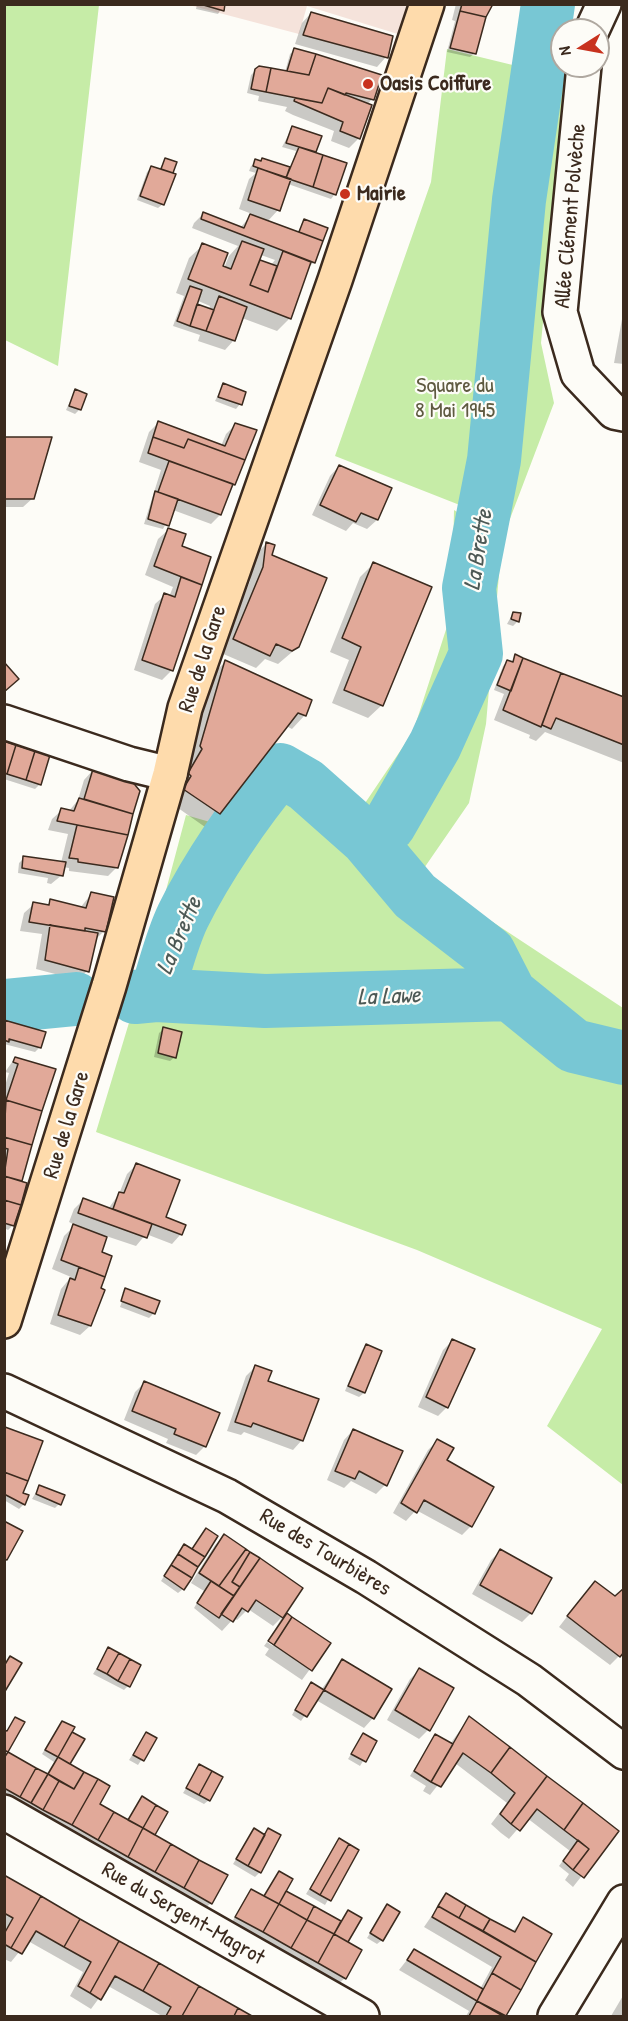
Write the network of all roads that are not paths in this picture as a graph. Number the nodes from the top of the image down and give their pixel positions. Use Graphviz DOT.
graph roads {
  1 [pos="427,4"];
  2 [pos="604,4"];
  3 [pos="598,18"];
  4 [pos="583,78"];
  5 [pos="624,414"];
  6 [pos="4,722"];
  7 [pos="170,774"];
  8 [pos="4,1321"];
  9 [pos="4,1391"];
  10 [pos="624,1752"];
  11 [pos="4,1812"];
  12 [pos="624,1902"];
  13 [pos="362,2016"];
  14 [pos="555,2016"];
  1 -- 7 [label="main road, Rue de la Gare"];
  2 -- 3 [label="street"];
  4 -- 5 [label="street, Allée Clément Polvèche"];
  6 -- 7 [label="street"];
  7 -- 8 [label="main road, Rue de la Gare"];
  9 -- 10 [label="street, Rue des Tourbières"];
  11 -- 13 [label="street, Rue du Sergent-Magrot"];
  12 -- 14 [label="street"];
}
